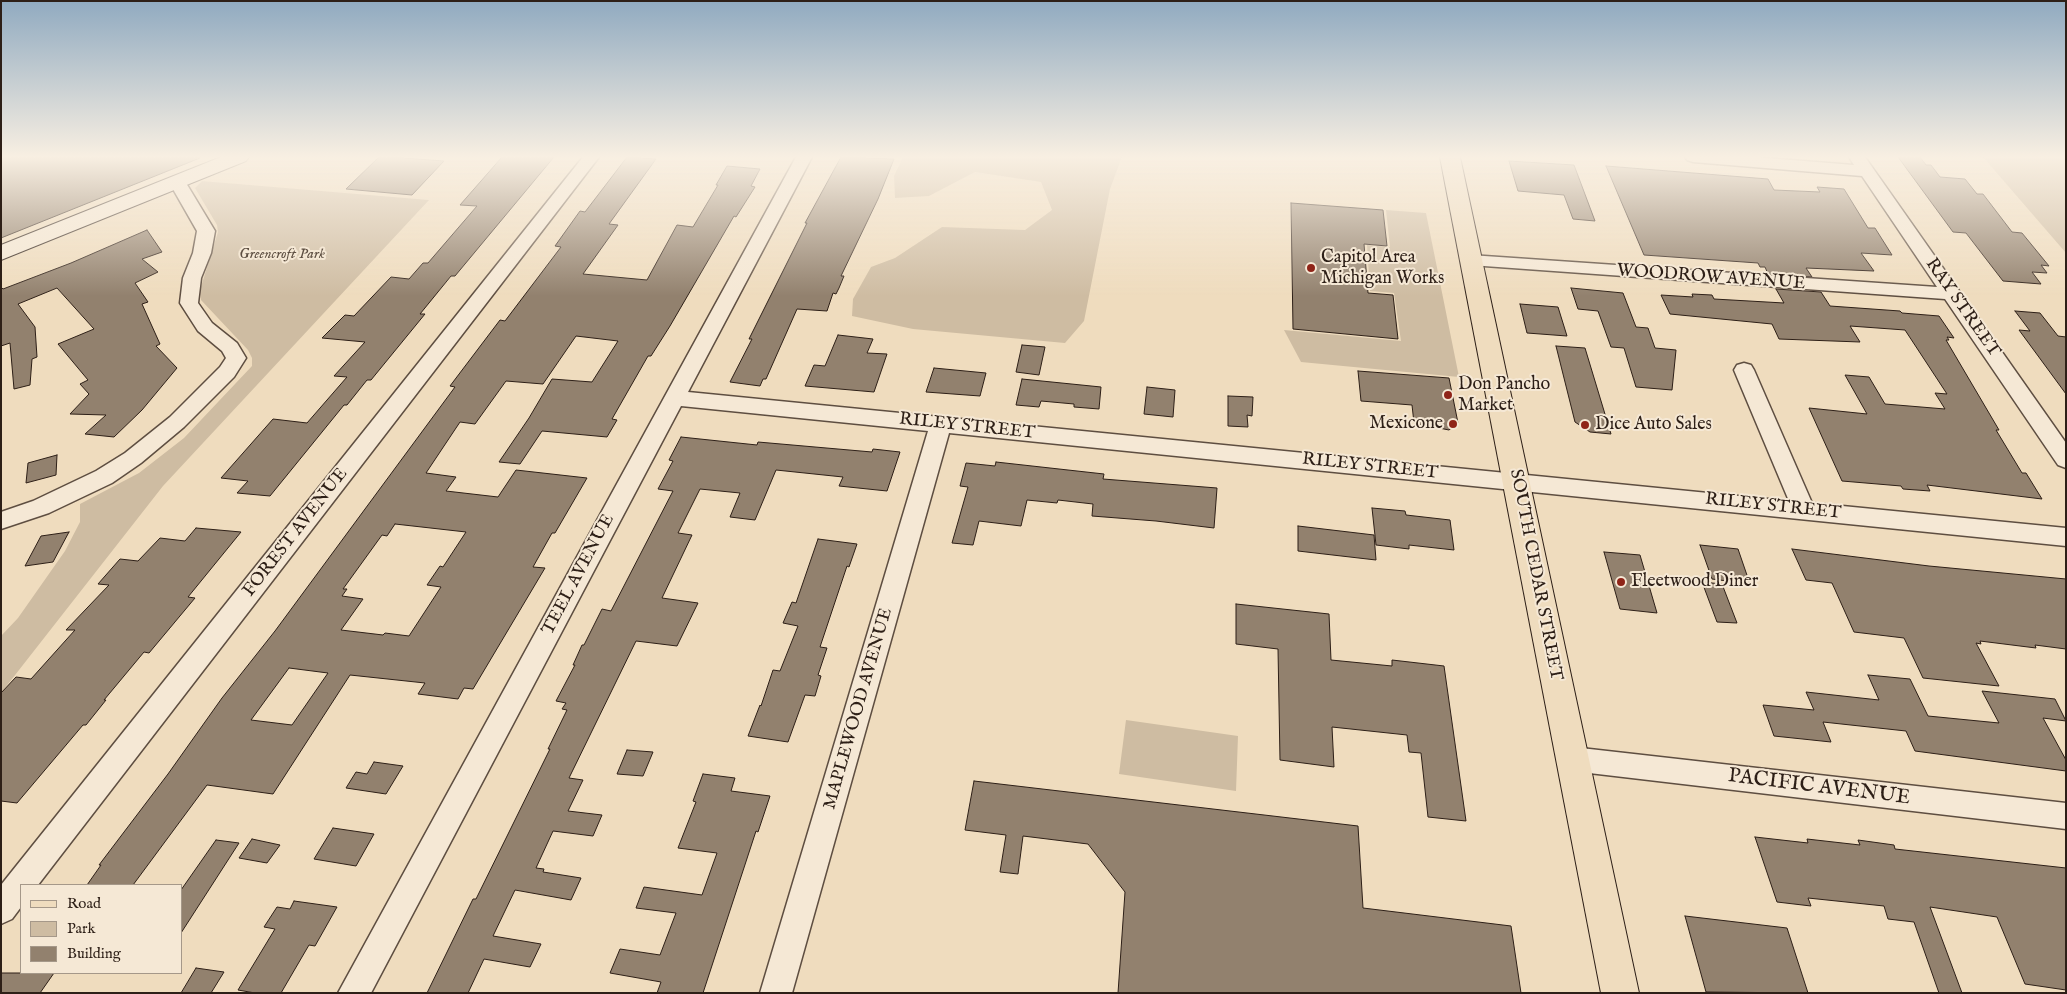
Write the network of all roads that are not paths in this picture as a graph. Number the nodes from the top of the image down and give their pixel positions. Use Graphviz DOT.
graph roads {
  1 [pos="124,203"];
  2 [pos="190,203"];
  3 [pos="554,203"];
  4 [pos="779,203"];
  5 [pos="1459,203"];
  6 [pos="1889,203"];
  7 [pos="1,253"];
  8 [pos="1470,260"];
  9 [pos="1952,294"];
  10 [pos="1744,370"];
  11 [pos="674,398"];
  12 [pos="941,424"];
  13 [pos="2066,460"];
  14 [pos="1515,481"];
  15 [pos="1804,510"];
  16 [pos="1,520"];
  17 [pos="2066,537"];
  18 [pos="1572,759"];
  19 [pos="2066,816"];
  20 [pos="21,884"];
  21 [pos="20,885"];
  22 [pos="1,909"];
  23 [pos="354,993"];
  24 [pos="776,993"];
  25 [pos="1620,993"];
  1 -- 7 [label="street"];
  2 -- 16 [label="street"];
  3 -- 20 [label="street, FOREST AVENUE"];
  4 -- 11 [label="street, TEEL AVENUE"];
  5 -- 8 [label="main road, SOUTH CEDAR STREET"];
  6 -- 9 [label="street, RAY STREET"];
  8 -- 9 [label="street, WOODROW AVENUE"];
  8 -- 14 [label="main road, SOUTH CEDAR STREET"];
  9 -- 13 [label="street, RAY STREET"];
  10 -- 15 [label="street"];
  11 -- 12 [label="street, RILEY STREET"];
  11 -- 23 [label="street, TEEL AVENUE"];
  12 -- 14 [label="street, RILEY STREET"];
  12 -- 24 [label="street, MAPLEWOOD AVENUE"];
  14 -- 15 [label="street, RILEY STREET"];
  14 -- 18 [label="main road, SOUTH CEDAR STREET"];
  15 -- 17 [label="street, RILEY STREET"];
  18 -- 19 [label="street, PACIFIC AVENUE"];
  18 -- 25 [label="main road, SOUTH CEDAR STREET"];
  21 -- 22 [label="street, FOREST AVENUE"];
}
